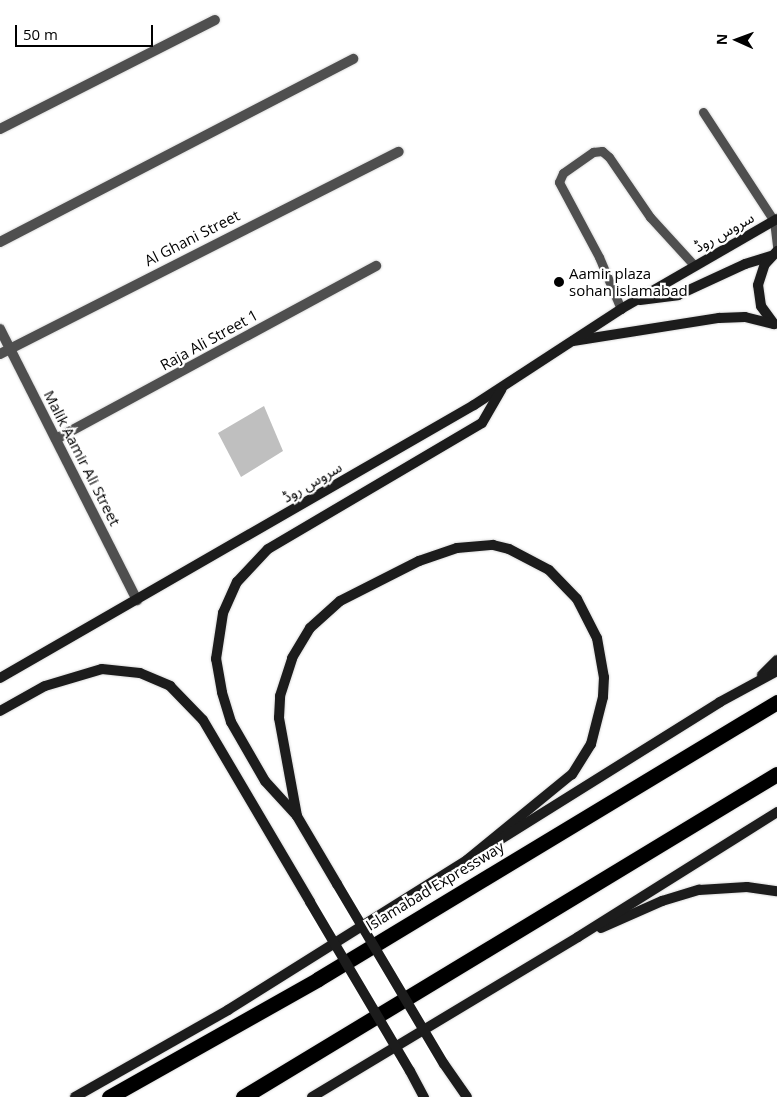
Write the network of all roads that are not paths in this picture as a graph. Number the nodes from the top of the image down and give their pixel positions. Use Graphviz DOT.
graph roads {
  1 [pos="215,20"];
  2 [pos="353,59"];
  3 [pos="703,112"];
  4 [pos="0,129"];
  5 [pos="399,152"];
  6 [pos="775,220"];
  7 [pos="0,242"];
  8 [pos="775,251"];
  9 [pos="694,265"];
  10 [pos="376,266"];
  11 [pos="634,301"];
  12 [pos="621,309"];
  13 [pos="776,325"];
  14 [pos="0,329"];
  15 [pos="569,341"];
  16 [pos="10,348"];
  17 [pos="0,354"];
  18 [pos="503,388"];
  19 [pos="56,439"];
  20 [pos="137,600"];
  21 [pos="777,660"];
  22 [pos="777,671"];
  23 [pos="0,678"];
  24 [pos="754,683"];
  25 [pos="777,702"];
  26 [pos="0,711"];
  27 [pos="777,774"];
  28 [pos="777,812"];
  29 [pos="297,816"];
  30 [pos="467,860"];
  31 [pos="777,891"];
  32 [pos="578,937"];
  33 [pos="75,1097"];
  34 [pos="109,1097"];
  35 [pos="243,1097"];
  36 [pos="312,1097"];
  37 [pos="424,1097"];
  38 [pos="467,1097"];
  1 -- 4 [label="street"];
  2 -- 7 [label="street"];
  3 -- 6 [label="lane"];
  5 -- 16 [label="street, Al Ghani Street"];
  6 -- 8 [label="lane"];
  6 -- 9 [label="street, سروس روڈ"];
  8 -- 11 [label="street, سروس روڈ"];
  8 -- 13 [label="street"];
  9 -- 11 [label="street, سروس روڈ"];
  9 -- 12 [label="lane"];
  10 -- 19 [label="street, Raja Ali Street 1"];
  11 -- 12 [label="street, سروس روڈ"];
  12 -- 15 [label="street, سروس روڈ"];
  13 -- 15 [label="street"];
  14 -- 16 [label="street, Malik Aamir Ali Street"];
  15 -- 18 [label="street, سروس روڈ"];
  16 -- 17 [label="street, Al Ghani Street"];
  16 -- 19 [label="street, Malik Aamir Ali Street"];
  18 -- 20 [label="street, سروس روڈ"];
  18 -- 29 [label="street"];
  19 -- 20 [label="street, Malik Aamir Ali Street"];
  20 -- 23 [label="street, سروس روڈ"];
  21 -- 24 [label="street"];
  22 -- 24 [label="street"];
  24 -- 30 [label="street"];
  25 -- 34 [label="highway, Islamabad Expressway"];
  26 -- 37 [label="street, bridge"];
  27 -- 35 [label="highway"];
  28 -- 32 [label="street"];
  29 -- 30 [label="street"];
  29 -- 38 [label="street, bridge"];
  30 -- 33 [label="street"];
  31 -- 32 [label="street"];
  32 -- 36 [label="street"];
}
